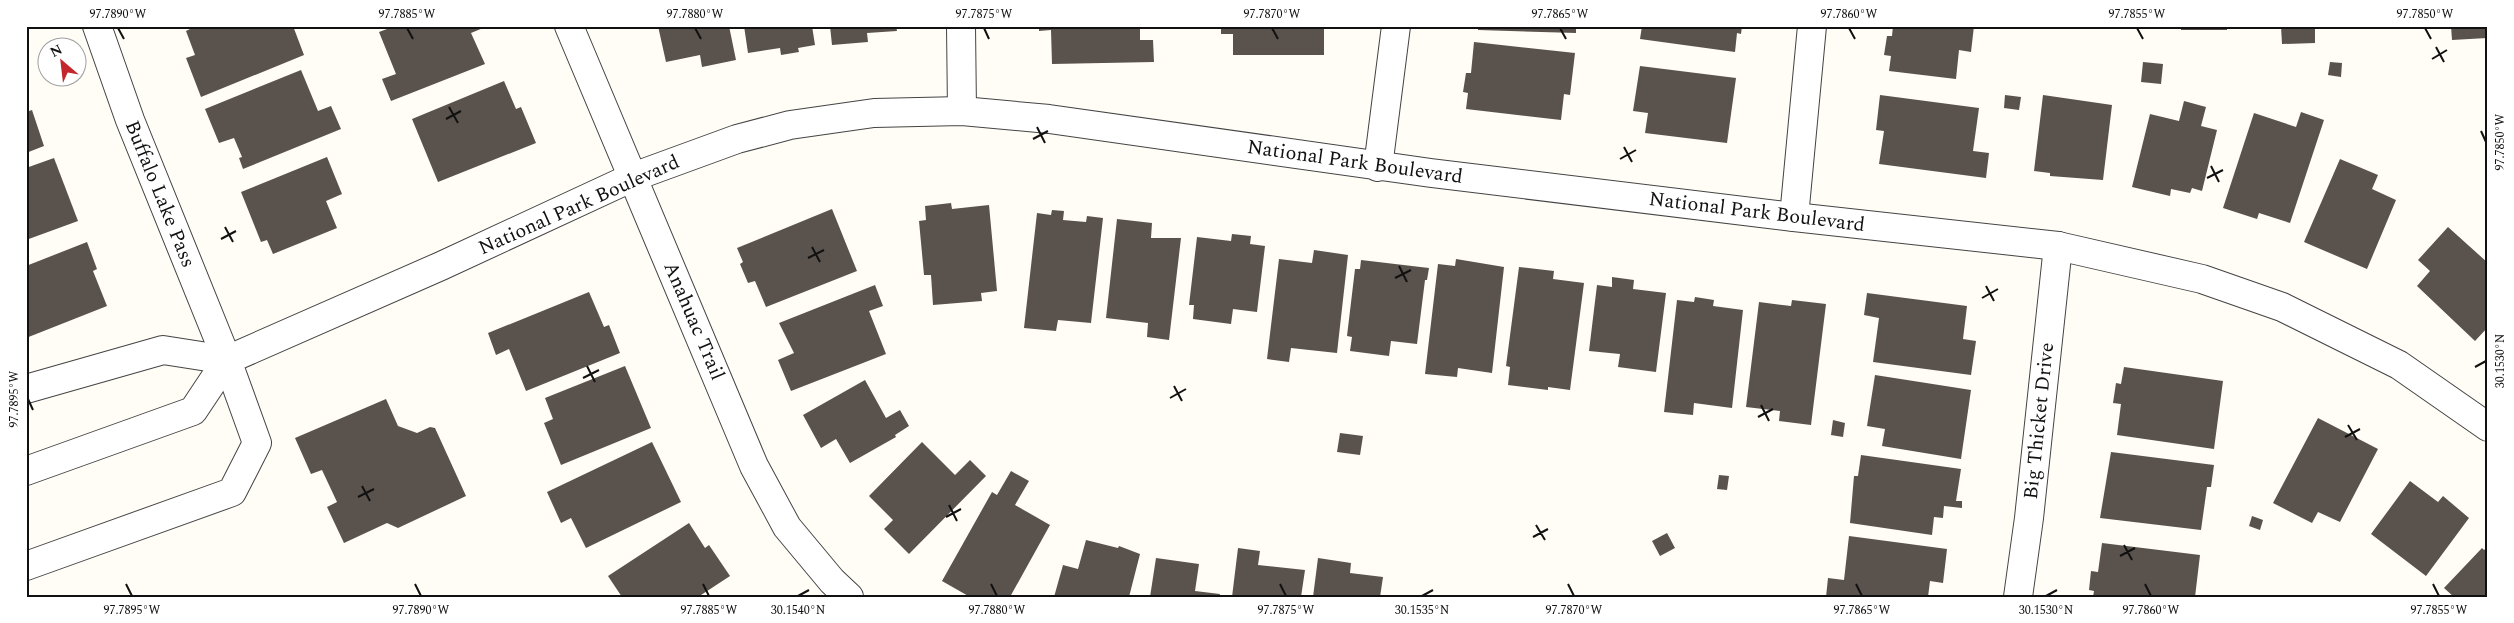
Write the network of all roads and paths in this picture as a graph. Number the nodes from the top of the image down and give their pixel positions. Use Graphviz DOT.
graph roads {
  1 [pos="97,26"];
  2 [pos="569,26"];
  3 [pos="961,26"];
  4 [pos="1396,26"];
  5 [pos="1812,26"];
  6 [pos="962,111"];
  7 [pos="1378,167"];
  8 [pos="633,177"];
  9 [pos="1794,217"];
  10 [pos="2058,246"];
  11 [pos="227,360"];
  12 [pos="26,389"];
  13 [pos="2488,427"];
  14 [pos="26,471"];
  15 [pos="26,566"];
  16 [pos="849,597"];
  17 [pos="2018,597"];
  1 -- 11 [label="street, Buffalo Lake Pass"];
  2 -- 8 [label="street, Anahuac Trail"];
  3 -- 6 [label="street"];
  4 -- 7 [label="street"];
  5 -- 9 [label="street"];
  6 -- 7 [label="street, National Park Boulevard"];
  6 -- 8 [label="street, National Park Boulevard"];
  7 -- 9 [label="street, National Park Boulevard"];
  8 -- 11 [label="street, National Park Boulevard"];
  8 -- 16 [label="street, Anahuac Trail"];
  9 -- 10 [label="street, National Park Boulevard"];
  10 -- 13 [label="street, National Park Boulevard"];
  10 -- 17 [label="street, Big Thicket Drive"];
  11 -- 12 [label="street"];
  11 -- 14 [label="street"];
  11 -- 15 [label="street, Buffalo Lake Pass"];
}
